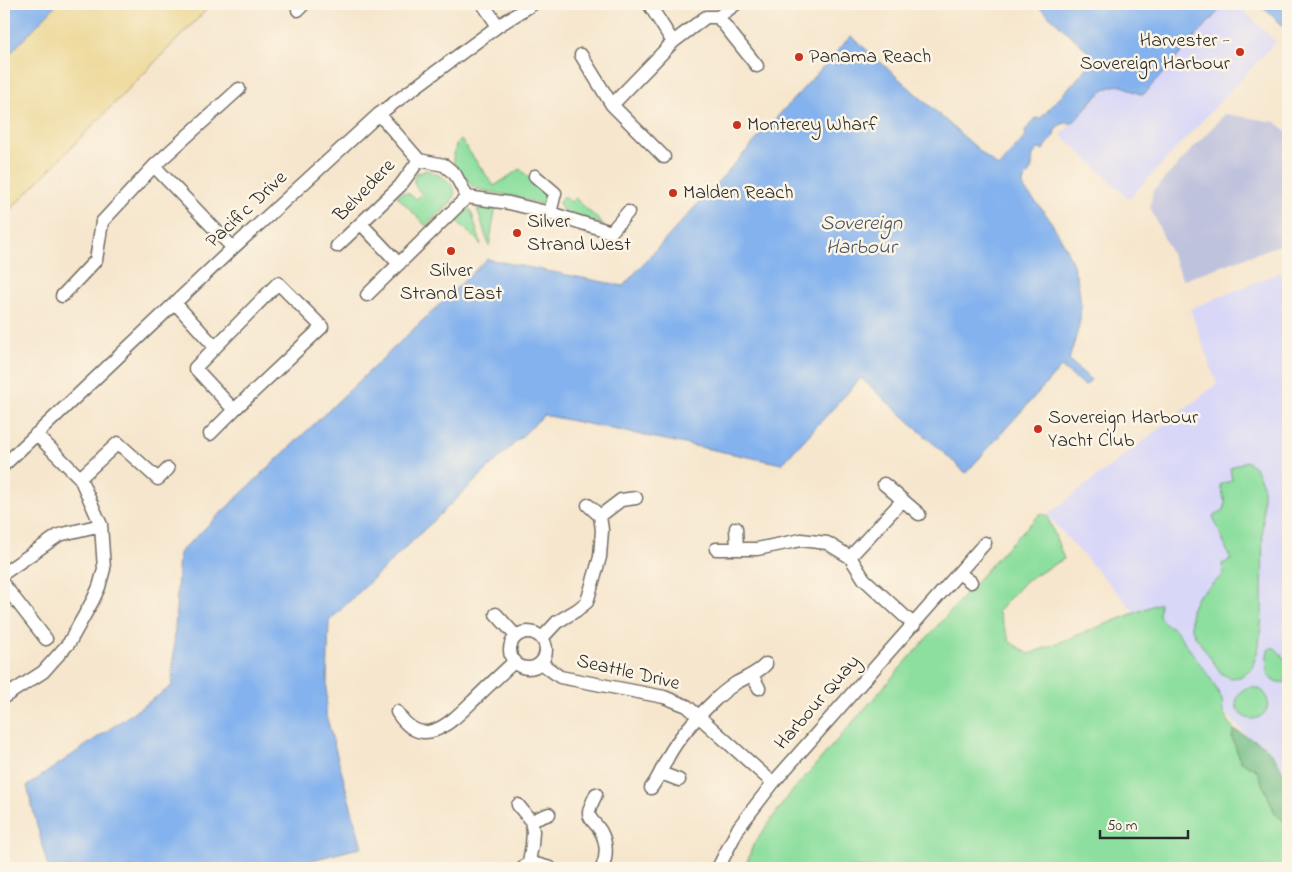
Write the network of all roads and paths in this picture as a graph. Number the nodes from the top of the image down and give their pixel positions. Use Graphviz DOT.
graph roads {
  1 [pos="483,4"];
  2 [pos="533,4"];
  3 [pos="649,4"];
  4 [pos="736,4"];
  5 [pos="718,16"];
  6 [pos="498,26"];
  7 [pos="673,42"];
  8 [pos="581,55"];
  9 [pos="757,66"];
  10 [pos="239,89"];
  11 [pos="612,105"];
  12 [pos="379,114"];
  13 [pos="664,157"];
  14 [pos="419,160"];
  15 [pos="154,166"];
  16 [pos="535,176"];
  17 [pos="467,197"];
  18 [pos="628,212"];
  19 [pos="550,213"];
  20 [pos="366,229"];
  21 [pos="337,246"];
  22 [pos="233,248"];
  23 [pos="399,264"];
  24 [pos="367,295"];
  25 [pos="62,296"];
  26 [pos="175,303"];
  27 [pos="214,346"];
  28 [pos="234,410"];
  29 [pos="36,434"];
  30 [pos="210,434"];
  31 [pos="4,466"];
  32 [pos="168,470"];
  33 [pos="80,478"];
  34 [pos="884,484"];
  35 [pos="636,498"];
  36 [pos="902,500"];
  37 [pos="588,505"];
  38 [pos="919,514"];
  39 [pos="600,516"];
  40 [pos="101,525"];
  41 [pos="736,528"];
  42 [pos="985,544"];
  43 [pos="716,549"];
  44 [pos="737,549"];
  45 [pos="850,557"];
  46 [pos="4,573"];
  47 [pos="960,573"];
  48 [pos="971,582"];
  49 [pos="4,585"];
  50 [pos="496,614"];
  51 [pos="914,625"];
  52 [pos="516,636"];
  53 [pos="542,638"];
  54 [pos="46,639"];
  55 [pos="515,661"];
  56 [pos="540,663"];
  57 [pos="766,664"];
  58 [pos="752,675"];
  59 [pos="759,688"];
  60 [pos="4,697"];
  61 [pos="397,712"];
  62 [pos="698,717"];
  63 [pos="661,773"];
  64 [pos="679,780"];
  65 [pos="773,783"];
  66 [pos="651,788"];
  67 [pos="596,794"];
  68 [pos="518,805"];
  69 [pos="549,814"];
  70 [pos="531,821"];
  71 [pos="526,865"];
  72 [pos="550,868"];
  73 [pos="602,868"];
  74 [pos="718,868"];
  1 -- 6 [label="street"];
  2 -- 6 [label="street, Pacific Drive"];
  3 -- 7 [label="street"];
  4 -- 5 [label="street"];
  5 -- 7 [label="street"];
  5 -- 9 [label="street"];
  6 -- 12 [label="street, Pacific Drive"];
  7 -- 11 [label="street"];
  8 -- 11 [label="street"];
  10 -- 15 [label="street"];
  11 -- 13 [label="street"];
  12 -- 14 [label="street"];
  12 -- 22 [label="street, Pacific Drive"];
  14 -- 17 [label="street"];
  14 -- 21 [label="street, Belvedere"];
  15 -- 22 [label="street"];
  15 -- 25 [label="street"];
  16 -- 19 [label="street"];
  17 -- 19 [label="street"];
  17 -- 23 [label="street"];
  18 -- 19 [label="street"];
  20 -- 23 [label="street"];
  22 -- 26 [label="street, Pacific Drive"];
  23 -- 24 [label="street"];
  26 -- 27 [label="street"];
  26 -- 29 [label="street, Pacific Drive"];
  27 -- 28 [label="street"];
  27 -- 28 [label="street"];
  28 -- 30 [label="street"];
  29 -- 31 [label="street, Pacific Drive"];
  29 -- 33 [label="street"];
  32 -- 33 [label="street"];
  33 -- 40 [label="street"];
  34 -- 36 [label="street"];
  35 -- 39 [label="street"];
  36 -- 38 [label="street"];
  36 -- 45 [label="street"];
  37 -- 39 [label="street"];
  39 -- 53 [label="street"];
  40 -- 46 [label="street"];
  40 -- 60 [label="street"];
  41 -- 44 [label="street"];
  42 -- 47 [label="street, Harbour Quay"];
  43 -- 44 [label="street"];
  44 -- 45 [label="street"];
  45 -- 51 [label="street"];
  47 -- 48 [label="street"];
  47 -- 51 [label="street, Harbour Quay"];
  49 -- 54 [label="street"];
  50 -- 52 [label="street"];
  51 -- 65 [label="street, Harbour Quay"];
  52 -- 53 [label="street"];
  52 -- 55 [label="street"];
  53 -- 56 [label="street"];
  55 -- 56 [label="street"];
  55 -- 61 [label="street"];
  56 -- 62 [label="street, Seattle Drive"];
  57 -- 58 [label="street"];
  58 -- 59 [label="street"];
  58 -- 62 [label="street"];
  62 -- 63 [label="street"];
  62 -- 65 [label="street, Seattle Drive"];
  63 -- 64 [label="street"];
  63 -- 66 [label="street"];
  65 -- 74 [label="street, Harbour Quay"];
  67 -- 73 [label="street"];
  68 -- 70 [label="street"];
  69 -- 70 [label="street"];
  70 -- 71 [label="street"];
  71 -- 72 [label="street"];
}
